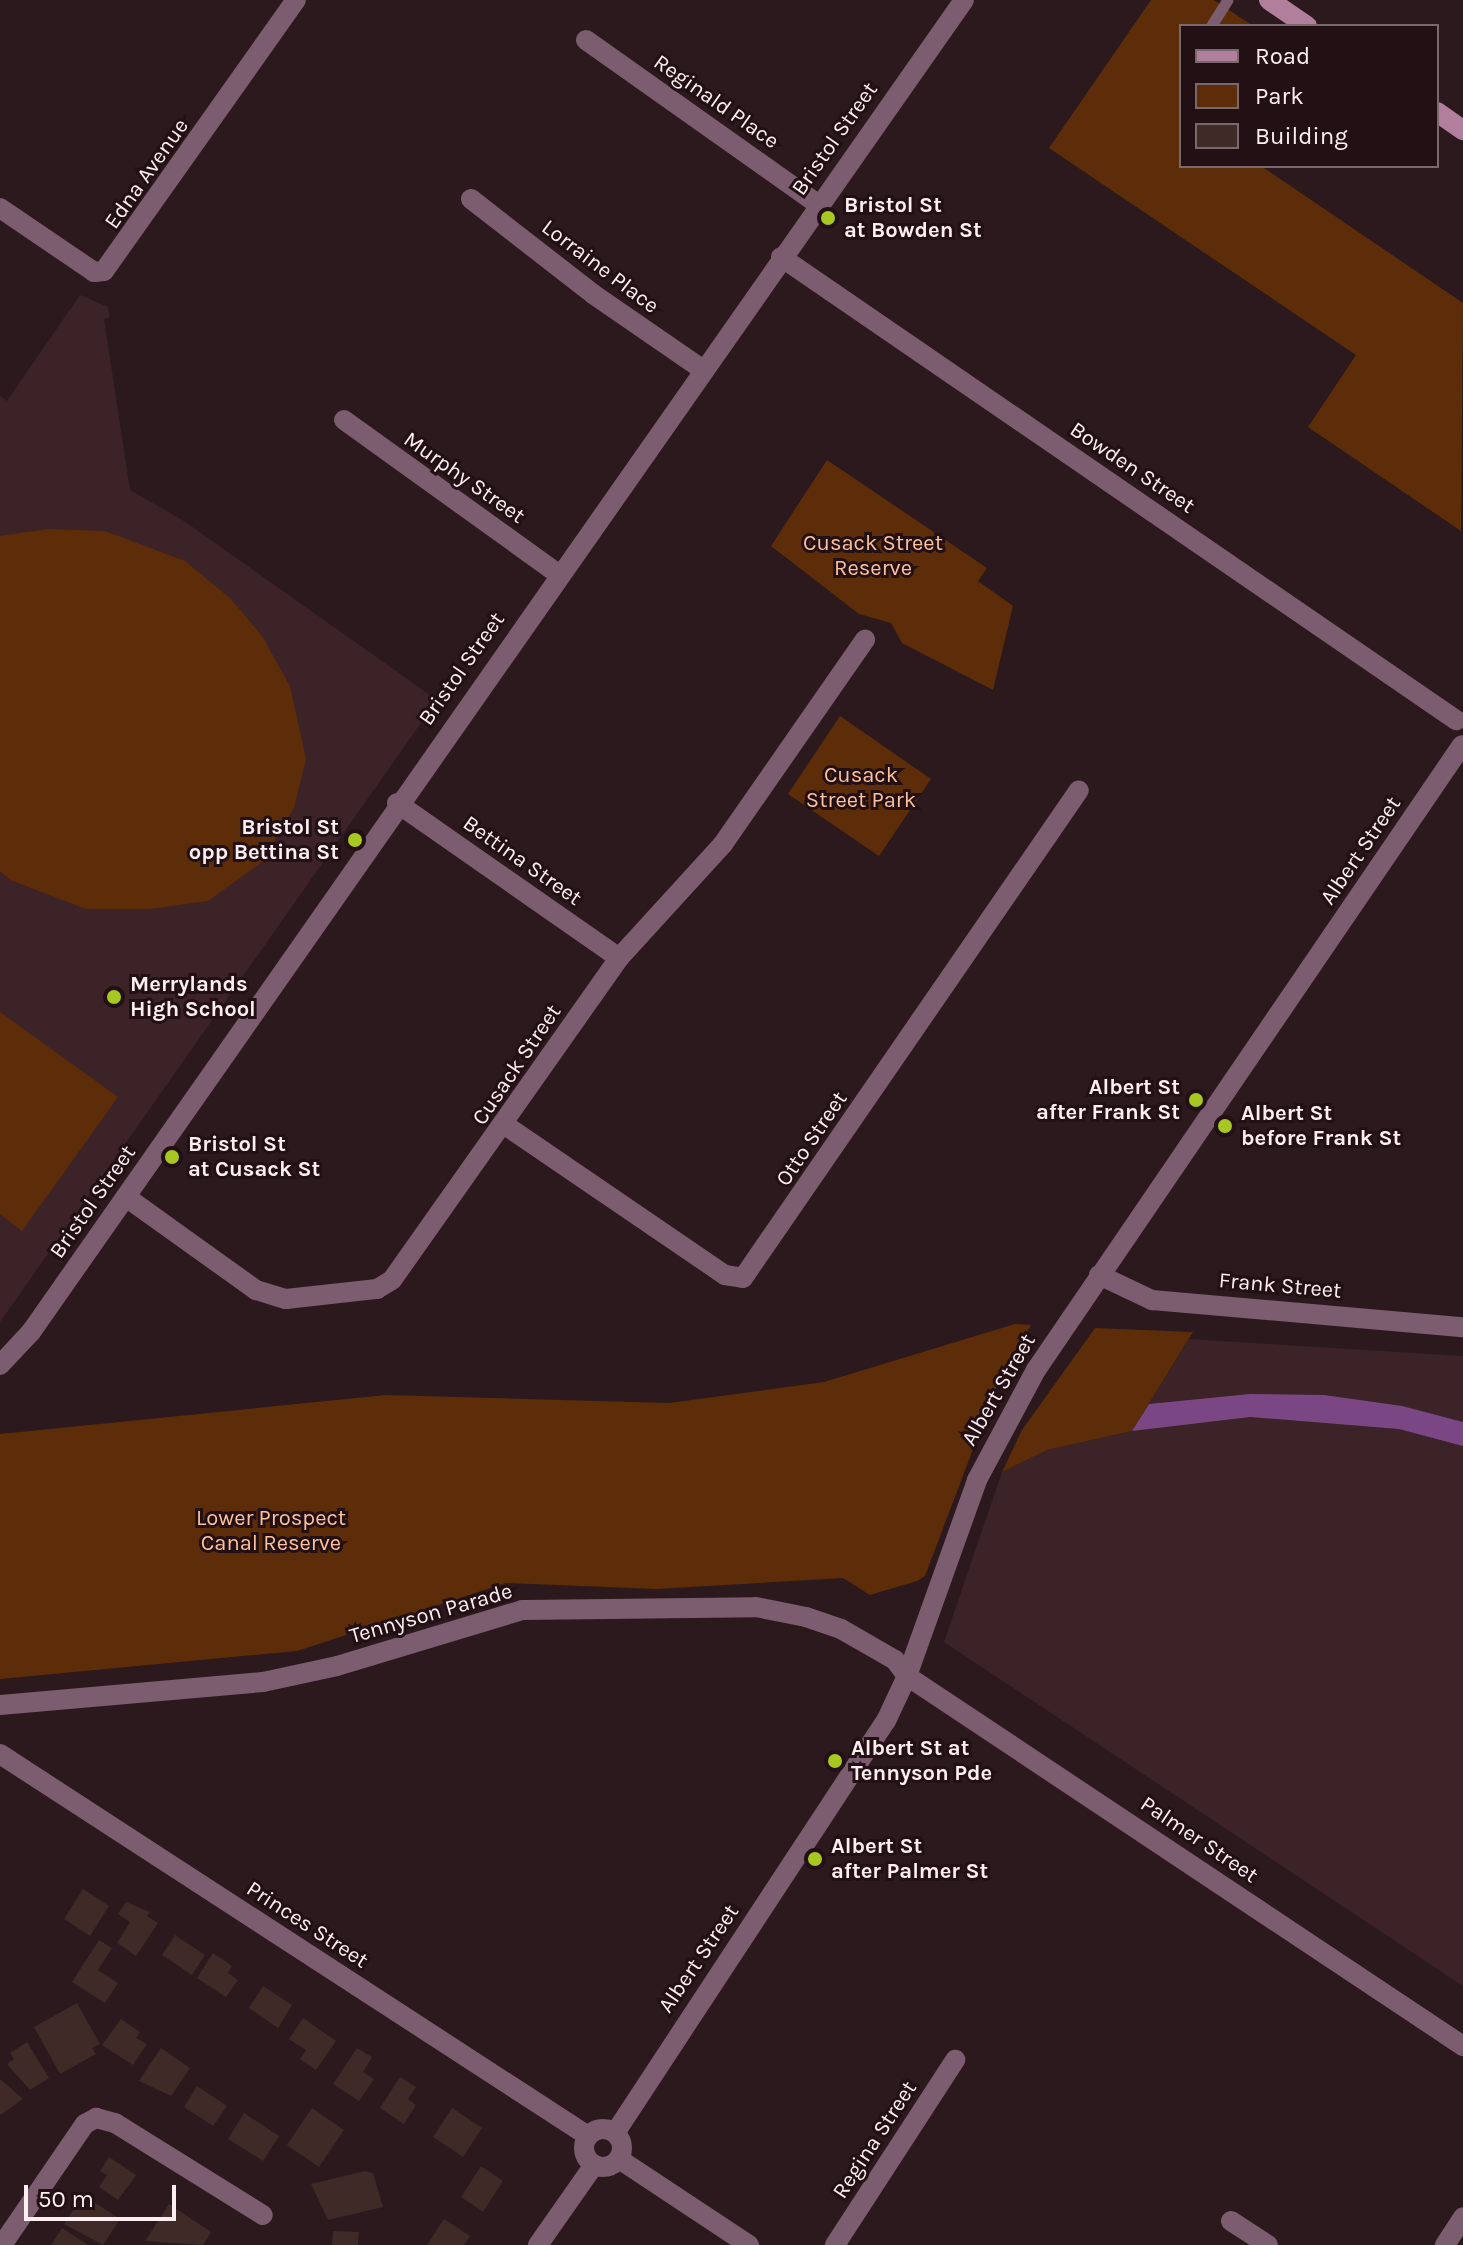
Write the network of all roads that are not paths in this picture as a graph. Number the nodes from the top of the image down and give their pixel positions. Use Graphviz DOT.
graph roads {
  1 [pos="296,0"];
  2 [pos="964,0"];
  3 [pos="1227,0"];
  4 [pos="1269,0"];
  5 [pos="1212,24"];
  6 [pos="1304,24"];
  7 [pos="586,40"];
  8 [pos="1439,113"];
  9 [pos="1463,130"];
  10 [pos="471,199"];
  11 [pos="818,204"];
  12 [pos="0,208"];
  13 [pos="781,257"];
  14 [pos="703,370"];
  15 [pos="344,420"];
  16 [pos="558,574"];
  17 [pos="865,640"];
  18 [pos="1460,716"];
  19 [pos="1462,746"];
  20 [pos="1079,790"];
  21 [pos="397,803"];
  22 [pos="619,958"];
  23 [pos="505,1125"];
  24 [pos="126,1197"];
  25 [pos="1099,1275"];
  26 [pos="1463,1327"];
  27 [pos="0,1365"];
  28 [pos="907,1676"];
  29 [pos="0,1705"];
  30 [pos="0,1754"];
  31 [pos="1463,2046"];
  32 [pos="955,2060"];
  33 [pos="615,2133"];
  34 [pos="588,2136"];
  35 [pos="619,2159"];
  36 [pos="594,2165"];
  37 [pos="263,2215"];
  38 [pos="1463,2217"];
  39 [pos="1231,2221"];
  40 [pos="2,2245"];
  41 [pos="538,2245"];
  42 [pos="749,2245"];
  43 [pos="835,2245"];
  44 [pos="1268,2245"];
  45 [pos="1445,2245"];
  1 -- 12 [label="street, Edna Avenue"];
  2 -- 11 [label="street, Bristol Street"];
  3 -- 5 [label="lane"];
  4 -- 6 [label="main road"];
  7 -- 11 [label="street, Reginald Place"];
  8 -- 9 [label="main road"];
  10 -- 14 [label="street, Lorraine Place"];
  11 -- 13 [label="street, Bristol Street"];
  13 -- 14 [label="street, Bristol Street"];
  13 -- 18 [label="street, Bowden Street"];
  14 -- 16 [label="street, Bristol Street"];
  15 -- 16 [label="street, Murphy Street"];
  16 -- 21 [label="street, Bristol Street"];
  17 -- 22 [label="street, Cusack Street"];
  18 -- 19 [label="street"];
  19 -- 25 [label="street, Albert Street"];
  20 -- 23 [label="street, Otto Street"];
  21 -- 22 [label="street, Bettina Street"];
  21 -- 24 [label="street, Bristol Street"];
  22 -- 23 [label="street, Cusack Street"];
  23 -- 24 [label="street, Cusack Street"];
  24 -- 27 [label="street, Bristol Street"];
  25 -- 26 [label="street, Frank Street"];
  25 -- 28 [label="street, Albert Street"];
  28 -- 29 [label="street, Tennyson Parade"];
  28 -- 31 [label="street, Palmer Street"];
  28 -- 33 [label="street, Albert Street"];
  30 -- 34 [label="street, Princes Street"];
  32 -- 43 [label="street, Regina Street"];
  33 -- 34 [label="street"];
  33 -- 35 [label="street"];
  34 -- 36 [label="street"];
  35 -- 36 [label="street"];
  35 -- 42 [label="street"];
  36 -- 41 [label="street"];
  37 -- 40 [label="street"];
  38 -- 45 [label="street"];
  39 -- 44 [label="street"];
}
